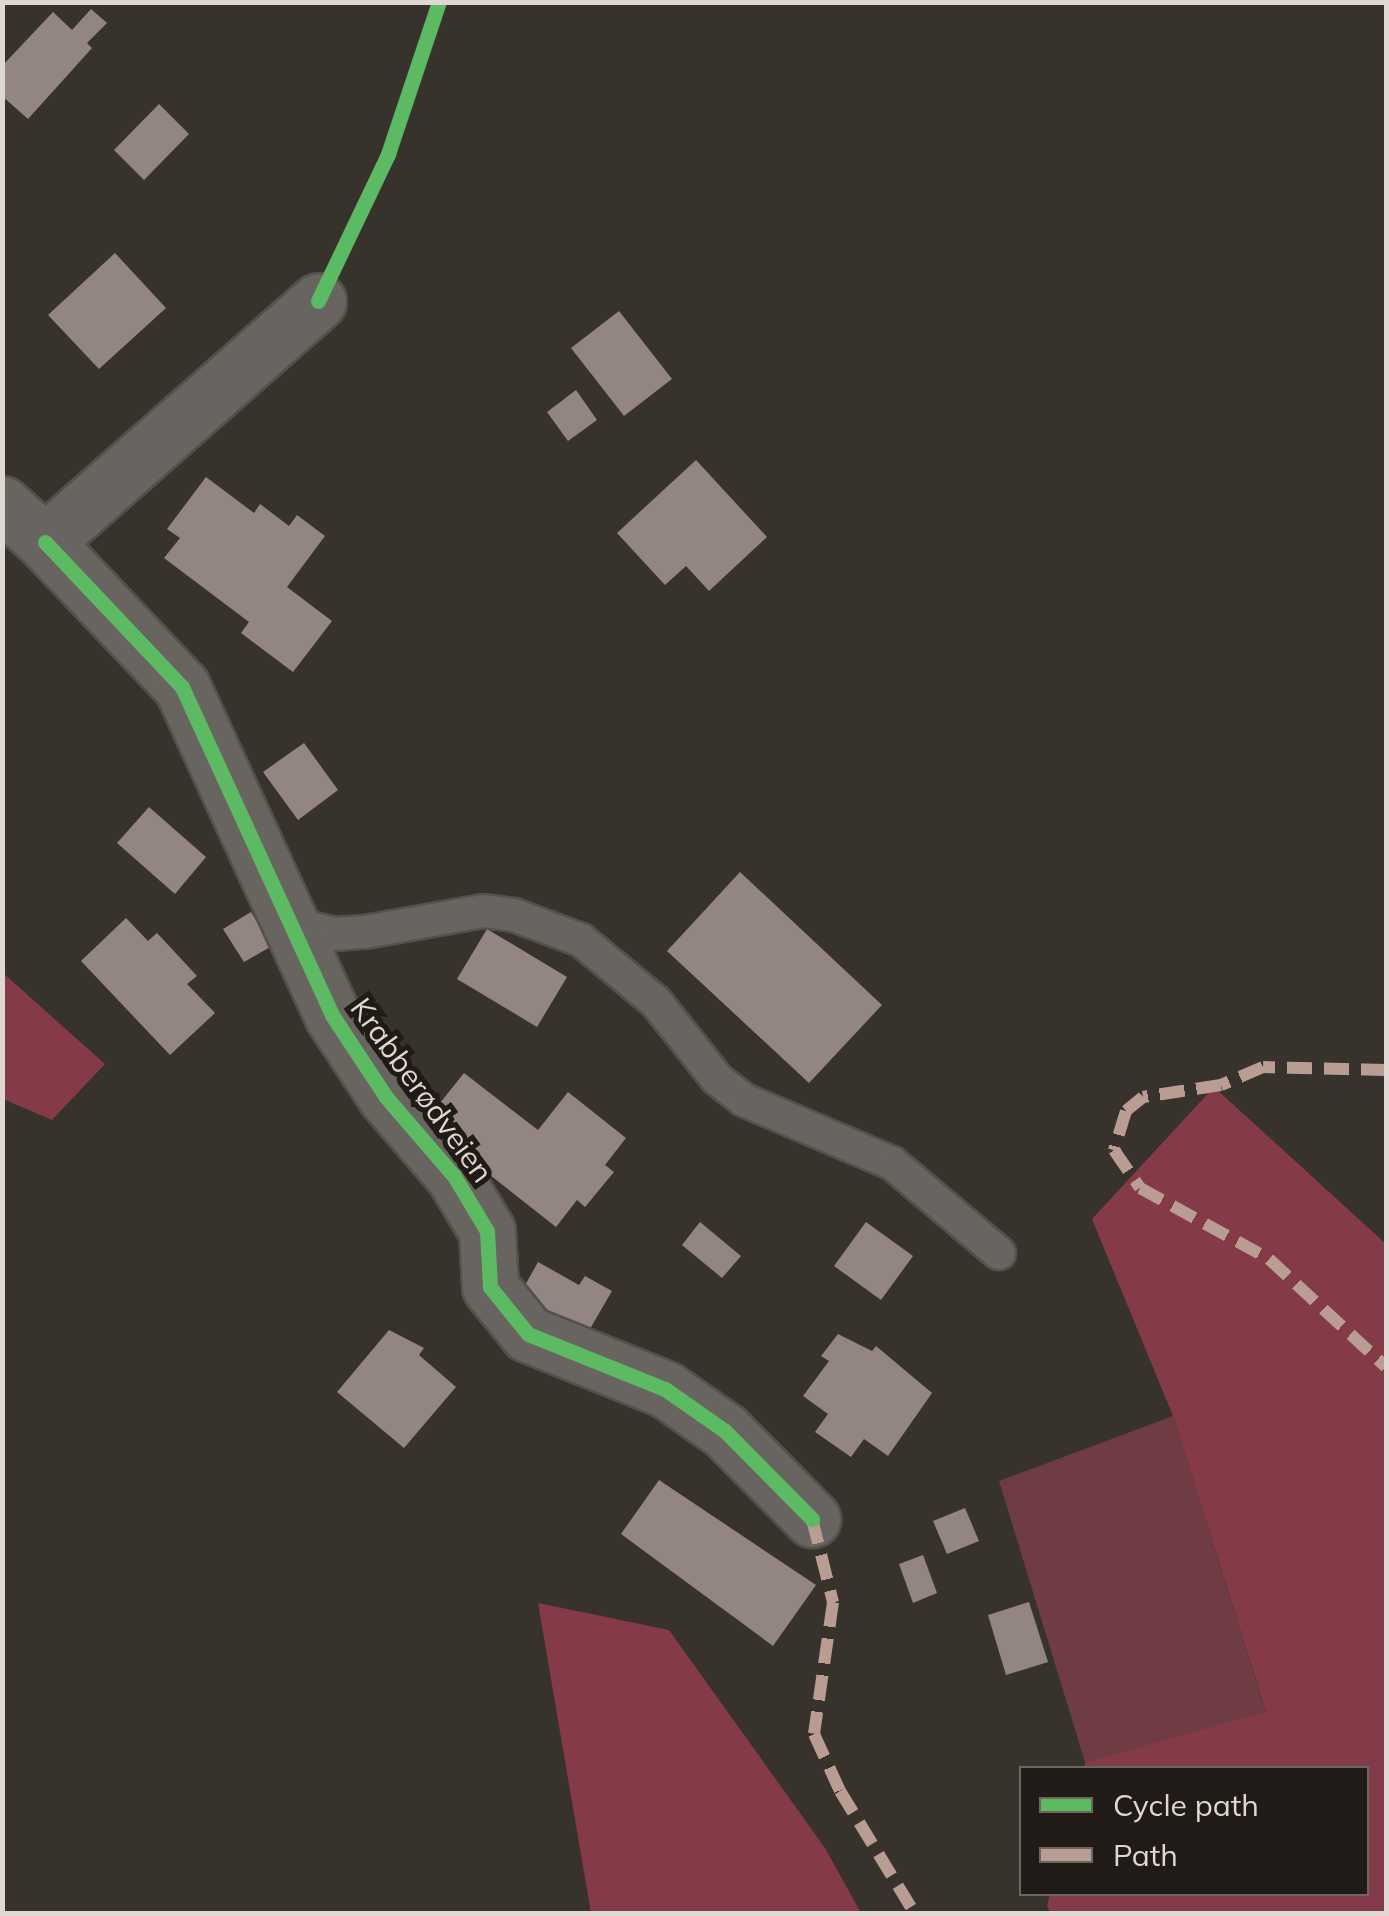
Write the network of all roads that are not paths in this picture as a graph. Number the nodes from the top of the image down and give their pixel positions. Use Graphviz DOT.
graph roads {
  1 [pos="318,300"];
  2 [pos="2,504"];
  3 [pos="44,542"];
  4 [pos="286,922"];
  5 [pos="999,1254"];
  6 [pos="812,1520"];
  1 -- 3 [label="street"];
  2 -- 3 [label="street, Krabberødveien"];
  3 -- 4 [label="street, Krabberødveien"];
  4 -- 5 [label="lane"];
  4 -- 6 [label="street, Krabberødveien"];
}
